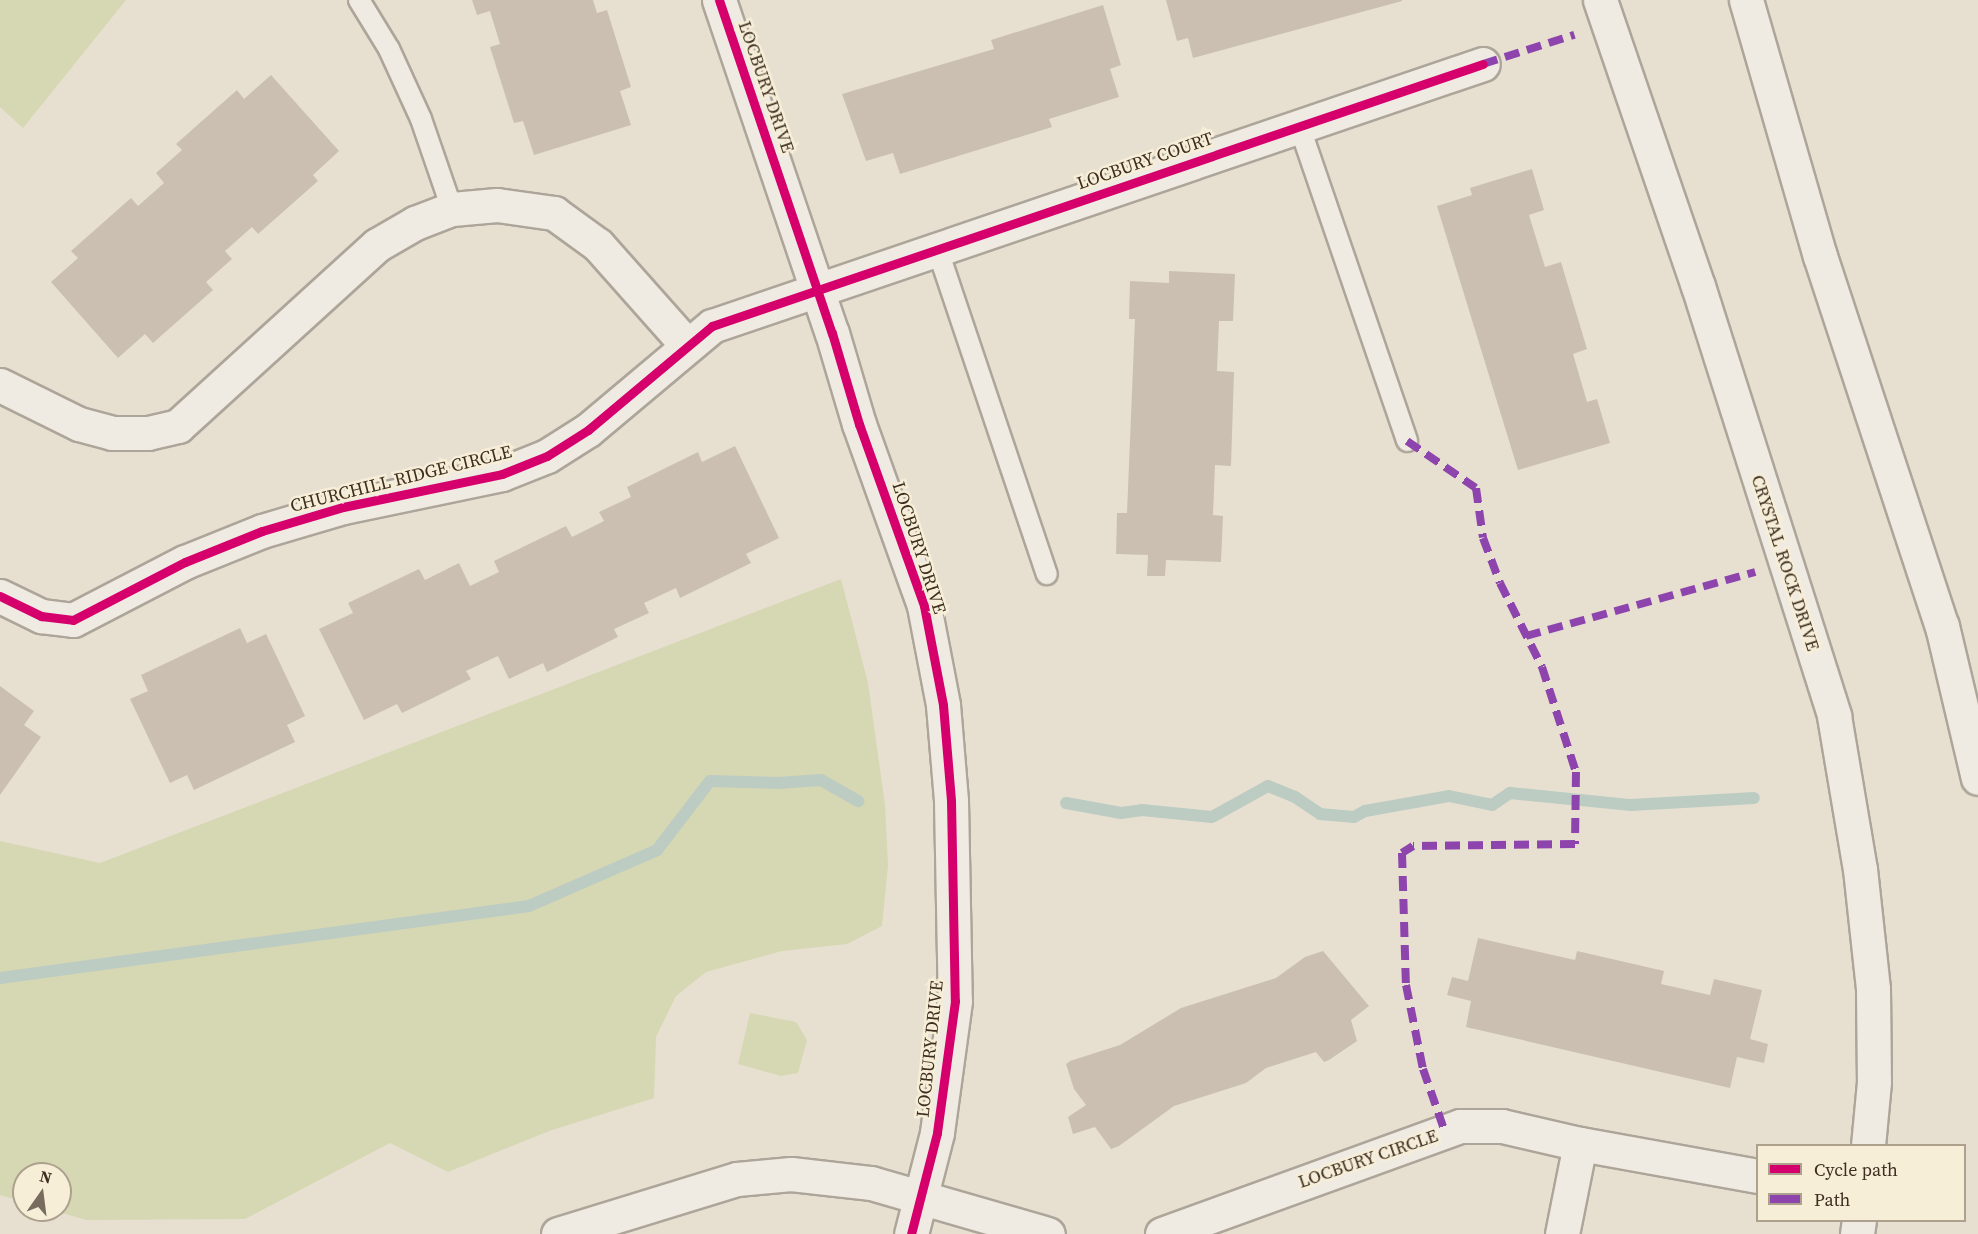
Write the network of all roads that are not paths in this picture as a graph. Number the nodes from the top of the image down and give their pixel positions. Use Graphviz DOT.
graph roads {
  1 [pos="359,0"];
  2 [pos="719,0"];
  3 [pos="1600,0"];
  4 [pos="1746,0"];
  5 [pos="1483,64"];
  6 [pos="1299,125"];
  7 [pos="452,209"];
  8 [pos="938,251"];
  9 [pos="817,288"];
  10 [pos="686,344"];
  11 [pos="0,385"];
  12 [pos="1407,441"];
  13 [pos="1047,574"];
  14 [pos="0,596"];
  15 [pos="1978,778"];
  16 [pos="1580,1144"];
  17 [pos="1868,1144"];
  18 [pos="1756,1176"];
  19 [pos="922,1197"];
  20 [pos="595,1227"];
  21 [pos="558,1234"];
  22 [pos="911,1234"];
  23 [pos="1048,1234"];
  24 [pos="1162,1234"];
  25 [pos="1562,1234"];
  1 -- 7 [label="lane"];
  2 -- 9 [label="street, LOCBURY DRIVE"];
  3 -- 17 [label="street, CRYSTAL ROCK DRIVE"];
  4 -- 15 [label="street"];
  5 -- 6 [label="street, LOCBURY COURT"];
  6 -- 8 [label="street, LOCBURY COURT"];
  6 -- 12 [label="lane"];
  7 -- 10 [label="street"];
  7 -- 11 [label="street"];
  8 -- 9 [label="street, LOCBURY COURT"];
  8 -- 13 [label="lane"];
  9 -- 10 [label="street, CHURCHILL RIDGE CIRCLE"];
  9 -- 19 [label="street, LOCBURY DRIVE"];
  10 -- 14 [label="street, CHURCHILL RIDGE CIRCLE"];
  16 -- 18 [label="street, LOCBURY CIRCLE"];
  16 -- 24 [label="street, LOCBURY CIRCLE"];
  16 -- 25 [label="street"];
  19 -- 20 [label="street"];
  19 -- 22 [label="street, LOCBURY DRIVE"];
  19 -- 23 [label="street"];
  20 -- 21 [label="street"];
}
